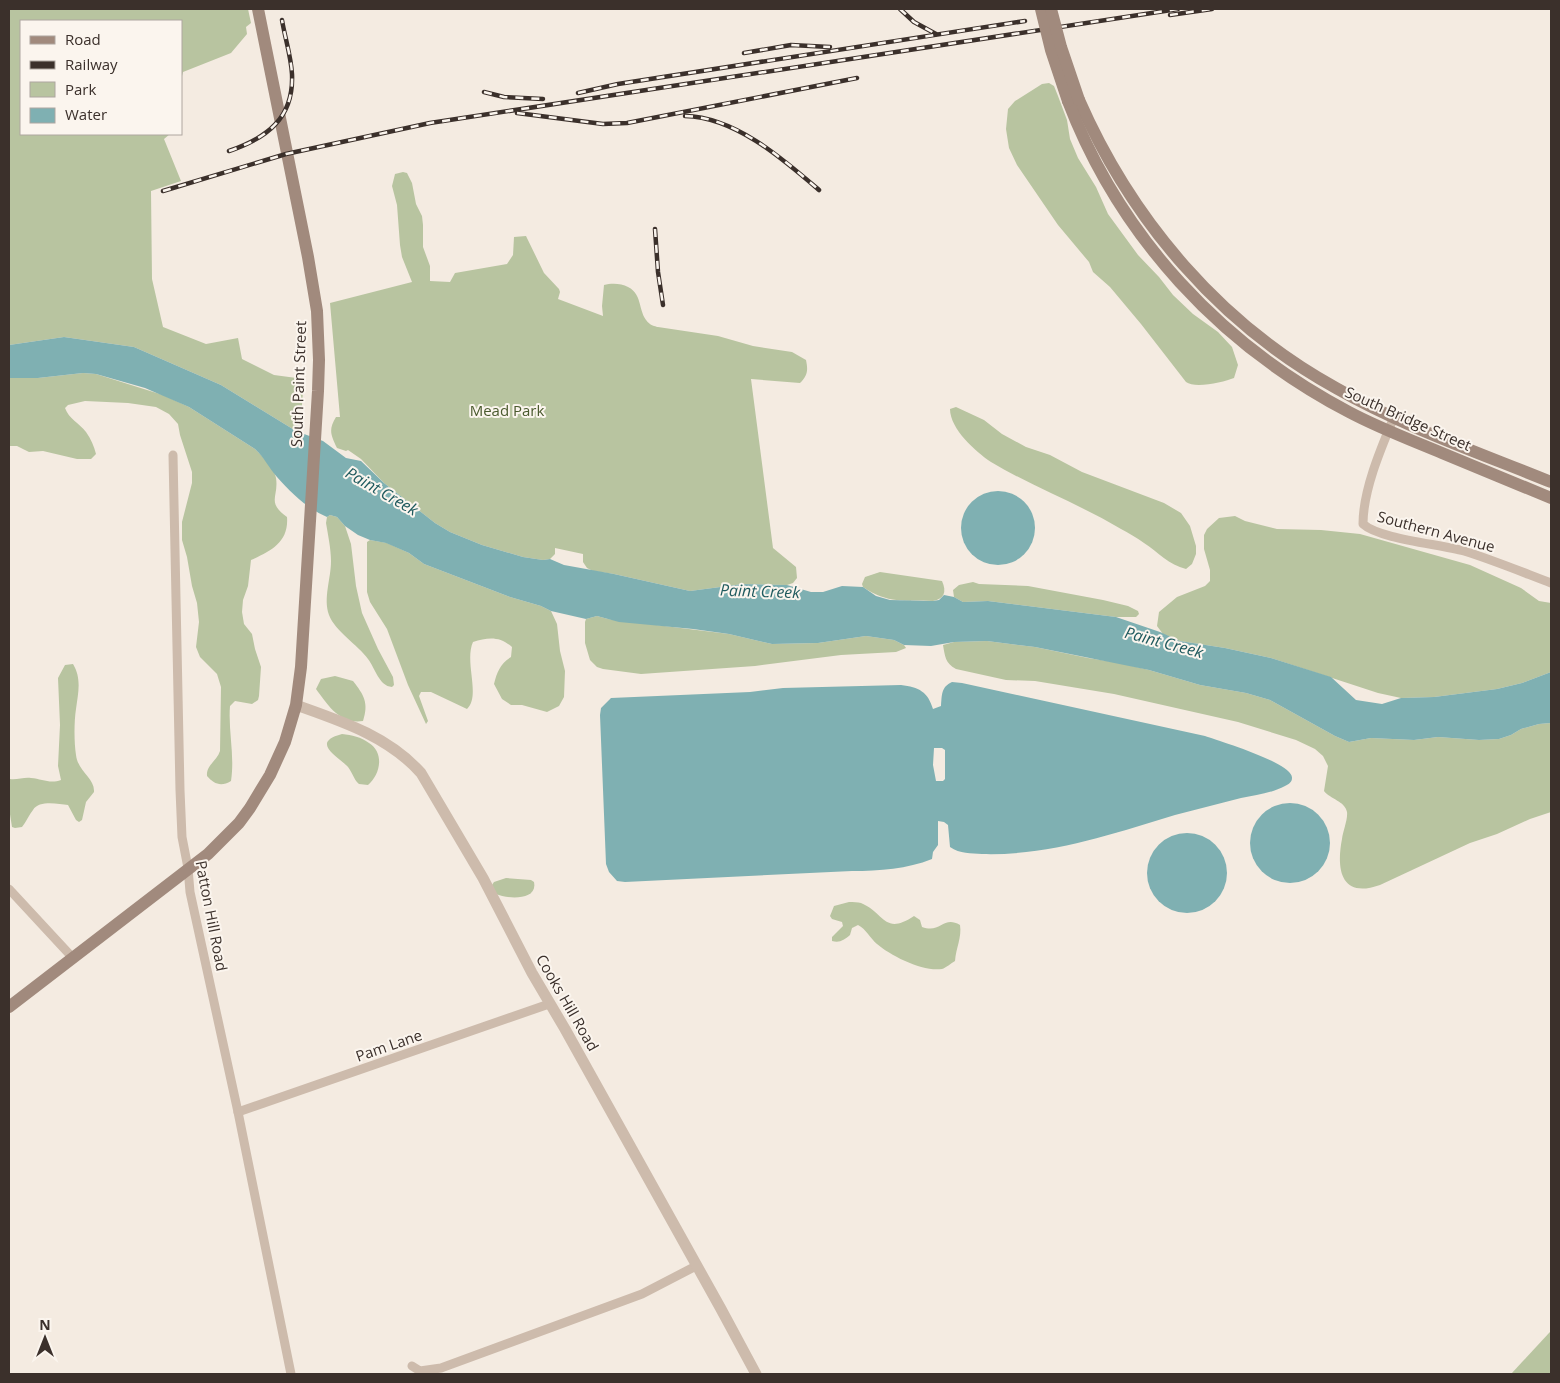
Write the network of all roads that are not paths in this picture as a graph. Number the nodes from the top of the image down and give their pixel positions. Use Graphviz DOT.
graph roads {
  1 [pos="258,9"];
  2 [pos="1041,9"];
  3 [pos="1051,9"];
  4 [pos="1074,101"];
  5 [pos="1394,417"];
  6 [pos="1388,431"];
  7 [pos="173,455"];
  8 [pos="1551,482"];
  9 [pos="1551,498"];
  10 [pos="1551,583"];
  11 [pos="296,705"];
  12 [pos="188,868"];
  13 [pos="9,889"];
  14 [pos="72,957"];
  15 [pos="549,1004"];
  16 [pos="9,1007"];
  17 [pos="238,1112"];
  18 [pos="696,1266"];
  19 [pos="412,1366"];
  20 [pos="291,1374"];
  21 [pos="756,1374"];
  1 -- 11 [label="main road, South Paint Street"];
  2 -- 4 [label="main road, South Bridge Street, bridge"];
  3 -- 4 [label="main road, South Bridge Street, bridge"];
  4 -- 5 [label="main road, South Bridge Street"];
  4 -- 6 [label="main road, South Bridge Street"];
  5 -- 6 [label="street, Southern Avenue"];
  5 -- 8 [label="main road, South Bridge Street"];
  6 -- 9 [label="main road, South Bridge Street"];
  6 -- 10 [label="street, Southern Avenue"];
  7 -- 12 [label="street, Patton Hill Road"];
  11 -- 12 [label="main road, South Paint Street"];
  11 -- 15 [label="street, Cooks Hill Road"];
  12 -- 14 [label="main road, South Paint Street"];
  12 -- 17 [label="street, Patton Hill Road"];
  13 -- 14 [label="street"];
  14 -- 16 [label="main road, South Paint Street"];
  15 -- 17 [label="street, Pam Lane"];
  15 -- 18 [label="street, Cooks Hill Road"];
  17 -- 20 [label="street, Patton Hill Road"];
  18 -- 19 [label="street"];
  18 -- 21 [label="street, Cooks Hill Road"];
}
